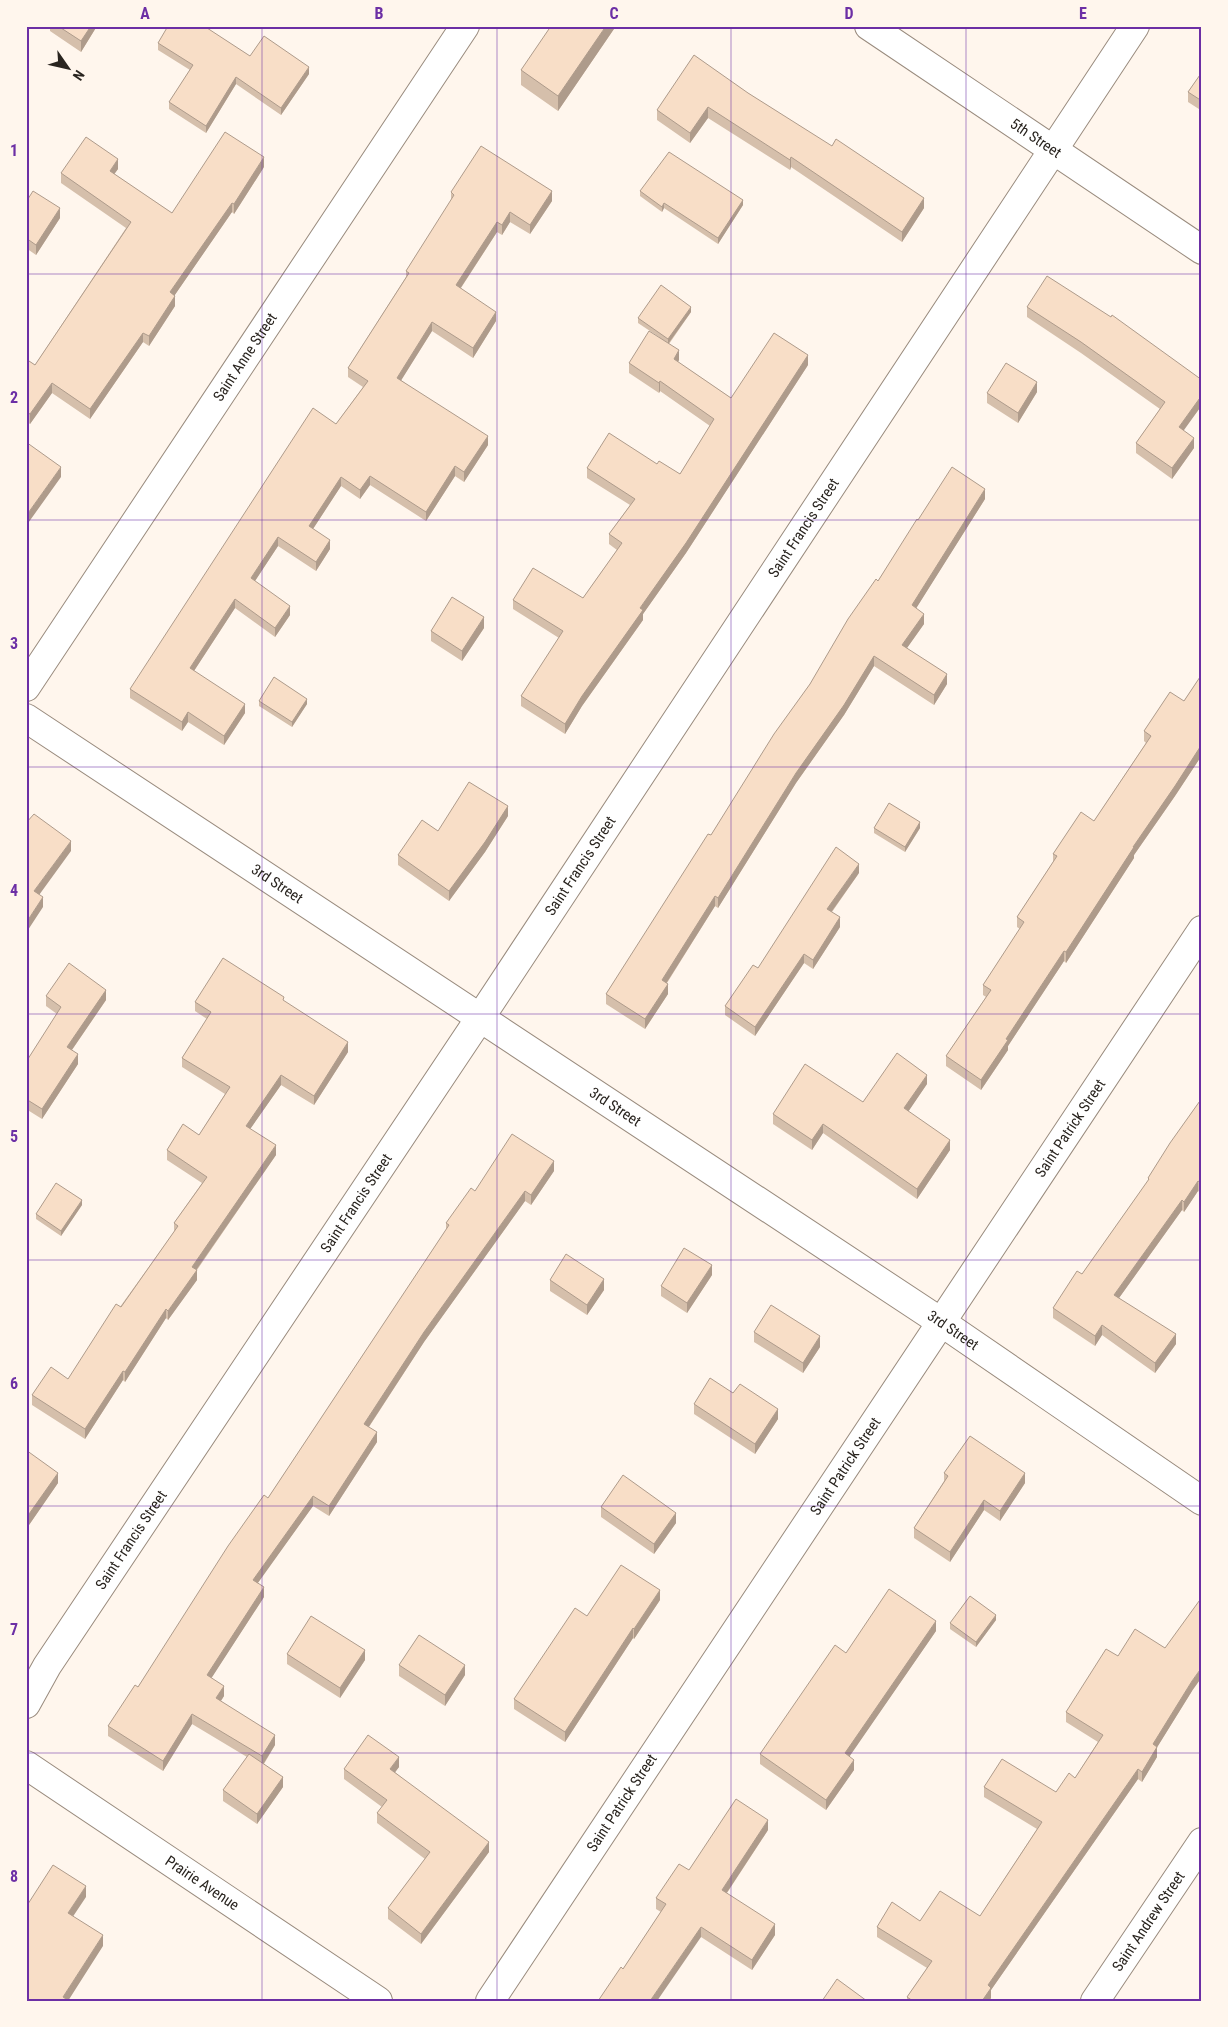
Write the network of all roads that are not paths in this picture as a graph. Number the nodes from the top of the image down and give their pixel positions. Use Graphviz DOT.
graph roads {
  1 [pos="465,26"];
  2 [pos="869,26"];
  3 [pos="1135,26"];
  4 [pos="1053,150"];
  5 [pos="1202,250"];
  6 [pos="26,686"];
  7 [pos="26,718"];
  8 [pos="1202,930"];
  9 [pos="480,1018"];
  10 [pos="941,1322"];
  11 [pos="1202,1502"];
  12 [pos="26,1704"];
  13 [pos="26,1765"];
  14 [pos="1202,1842"];
  15 [pos="378,2001"];
  16 [pos="490,2001"];
  17 [pos="1095,2001"];
  1 -- 6 [label="street, Saint Anne Street"];
  2 -- 4 [label="street, 5th Street"];
  3 -- 4 [label="street, Saint Francis Street"];
  4 -- 5 [label="street, 5th Street"];
  4 -- 9 [label="street, Saint Francis Street"];
  7 -- 9 [label="street, 3rd Street"];
  8 -- 10 [label="street, Saint Patrick Street"];
  9 -- 10 [label="street, 3rd Street"];
  9 -- 12 [label="street, Saint Francis Street"];
  10 -- 11 [label="street, 3rd Street"];
  10 -- 16 [label="street, Saint Patrick Street"];
  13 -- 15 [label="street, Prairie Avenue"];
  14 -- 17 [label="street, Saint Andrew Street"];
}
